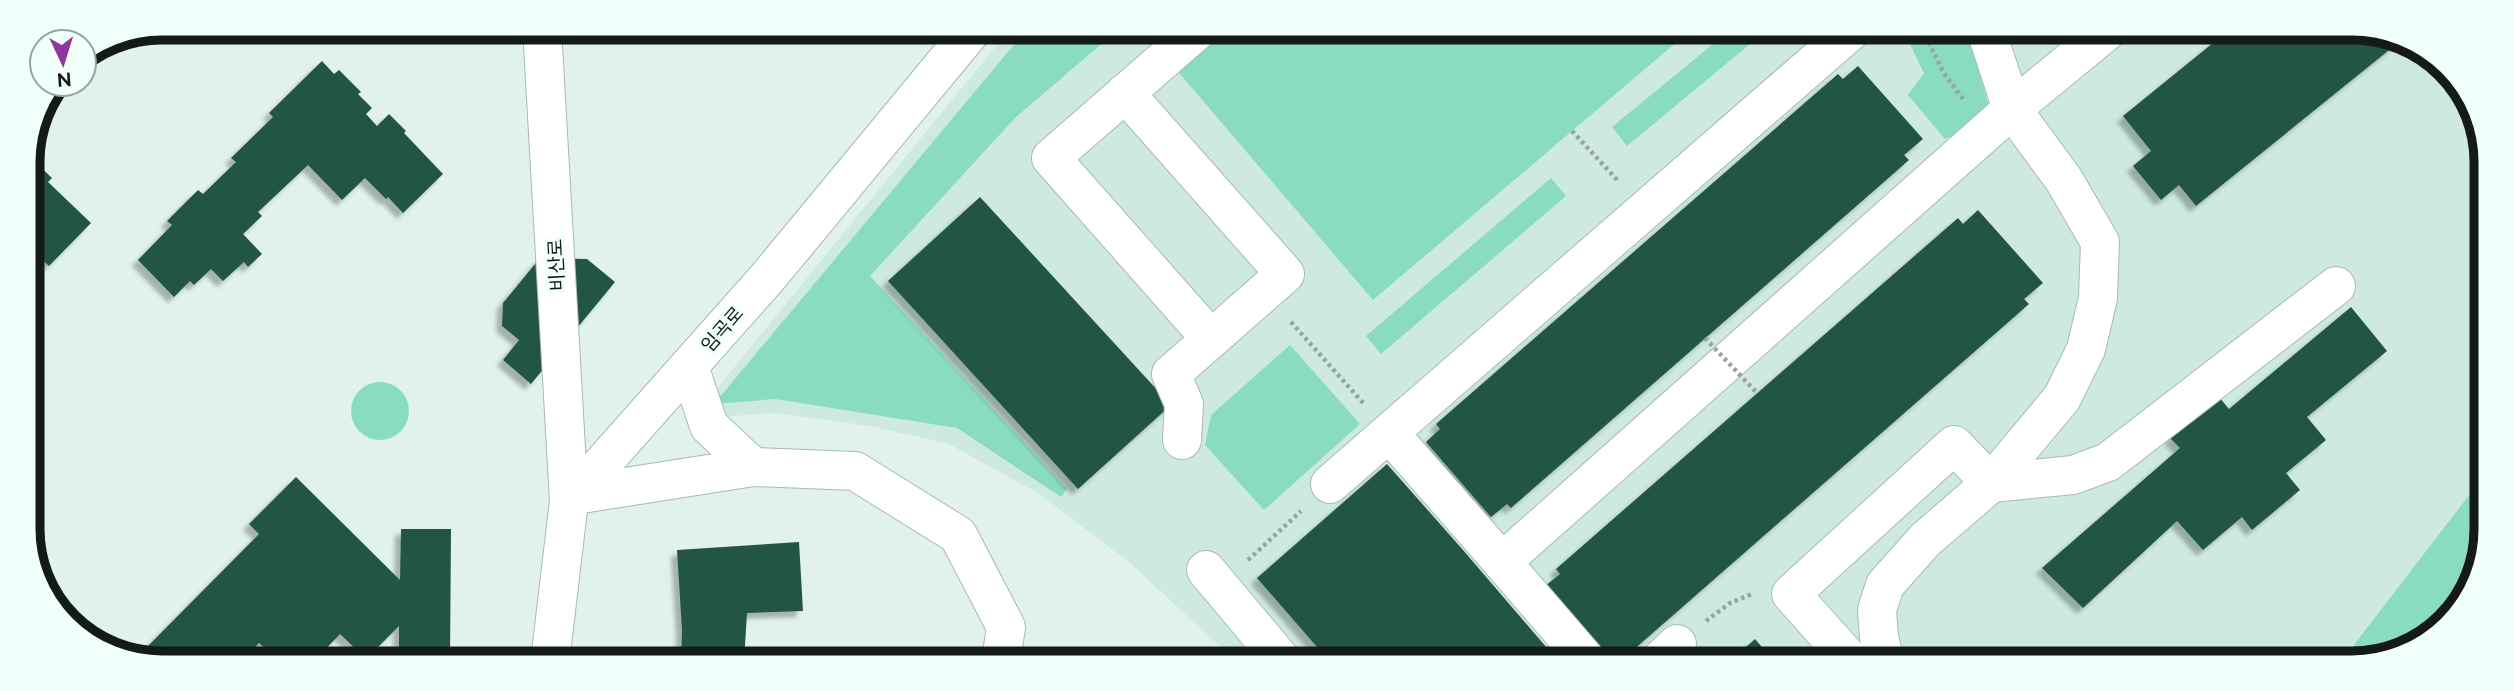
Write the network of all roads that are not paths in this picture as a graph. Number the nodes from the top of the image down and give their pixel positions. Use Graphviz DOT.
graph roads {
  1 [pos="543,40"];
  2 [pos="964,40"];
  3 [pos="1186,40"];
  4 [pos="1841,40"];
  5 [pos="1988,40"];
  6 [pos="2096,40"];
  7 [pos="1125,93"];
  8 [pos="2000,120"];
  9 [pos="2336,286"];
  10 [pos="1211,339"];
  11 [pos="689,366"];
  12 [pos="1390,434"];
  13 [pos="1182,440"];
  14 [pos="752,467"];
  15 [pos="1991,483"];
  16 [pos="1330,484"];
  17 [pos="572,498"];
  18 [pos="1502,562"];
  19 [pos="1213,578"];
  20 [pos="1273,650"];
  21 [pos="1578,650"];
  22 [pos="1841,650"];
  23 [pos="1882,650"];
  24 [pos="551,651"];
  25 [pos="1003,651"];
  1 -- 17 [label="street, 비산로"];
  2 -- 11 [label="street, 임곡로"];
  3 -- 7 [label="street"];
  4 -- 12 [label="street"];
  5 -- 8 [label="street"];
  6 -- 8 [label="street"];
  7 -- 10 [label="street"];
  7 -- 10 [label="street"];
  8 -- 15 [label="street"];
  8 -- 18 [label="street"];
  9 -- 15 [label="street"];
  10 -- 13 [label="street"];
  11 -- 14 [label="street"];
  11 -- 17 [label="street, 임곡로"];
  12 -- 16 [label="street"];
  12 -- 18 [label="street"];
  14 -- 17 [label="street"];
  14 -- 25 [label="street"];
  15 -- 22 [label="street"];
  15 -- 23 [label="street"];
  17 -- 24 [label="street"];
  18 -- 21 [label="street"];
  19 -- 20 [label="street"];
}
